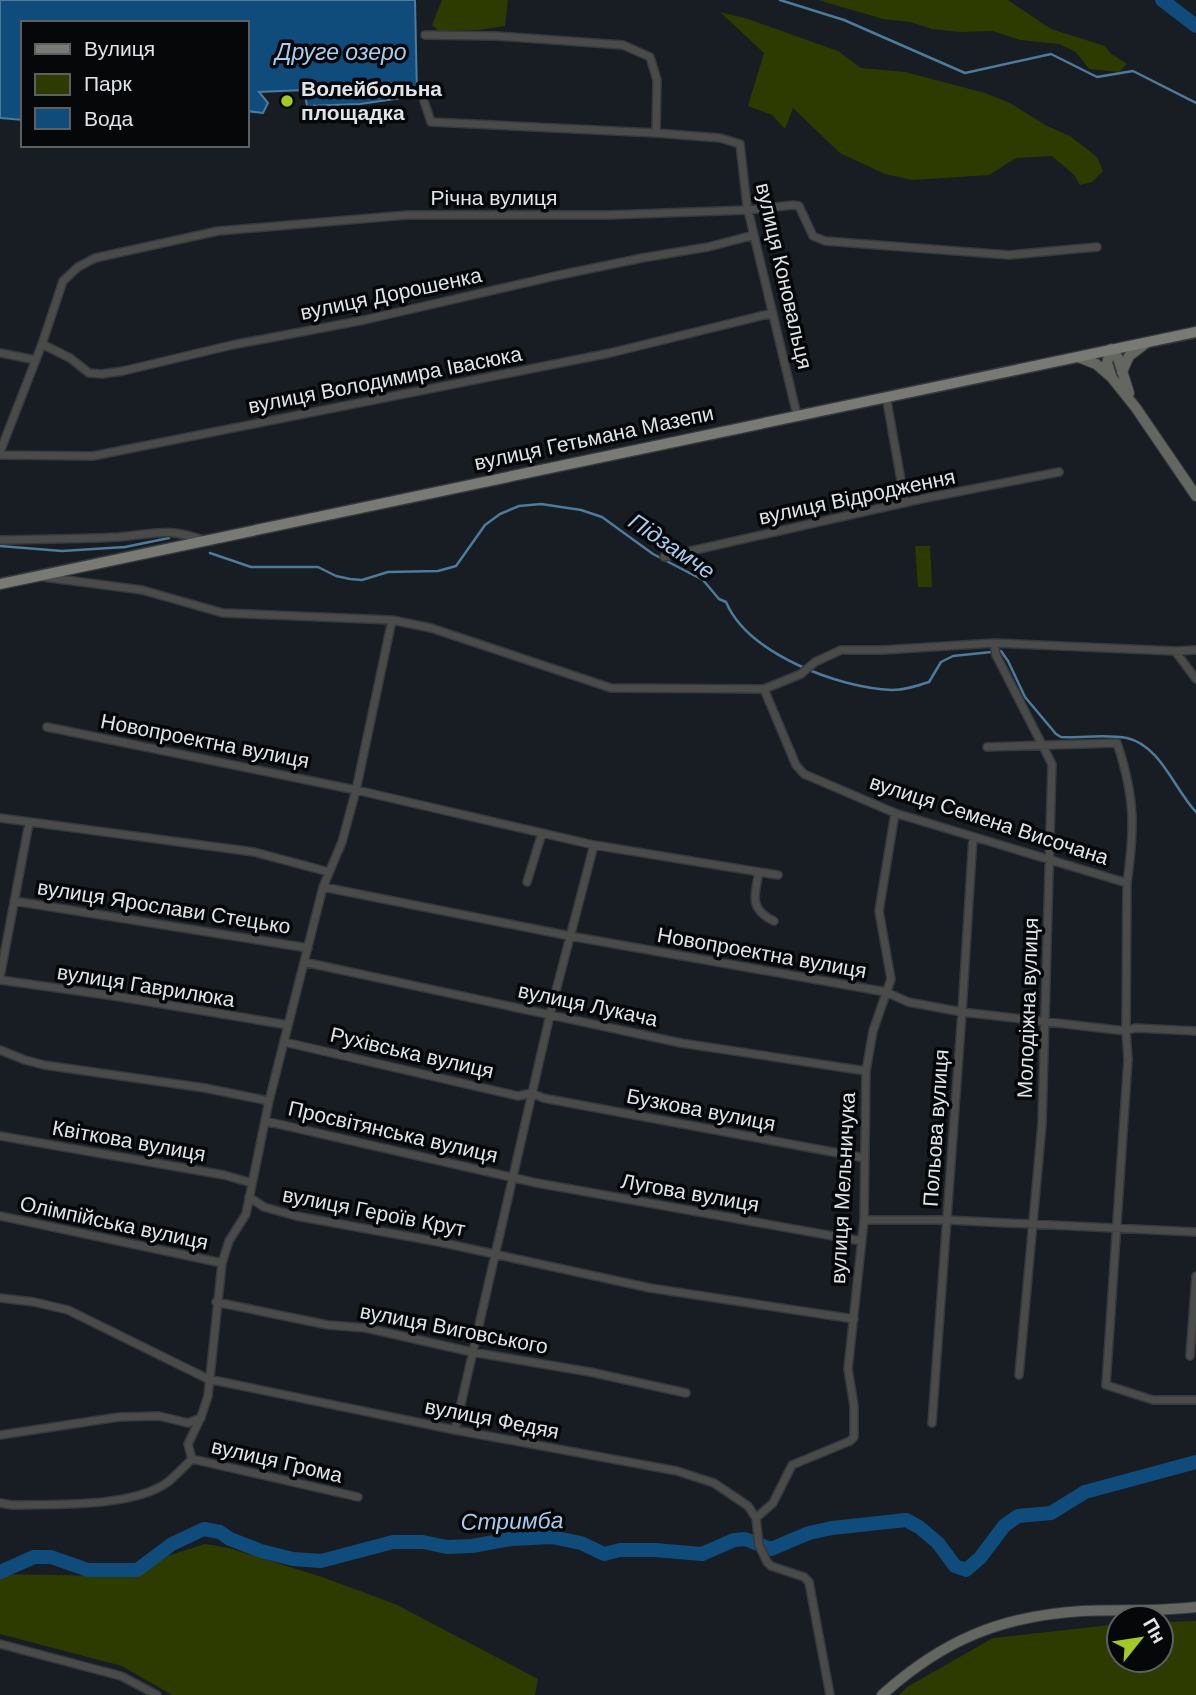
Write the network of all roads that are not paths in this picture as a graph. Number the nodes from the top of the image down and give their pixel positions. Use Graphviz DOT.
graph roads {
  1 [pos="425,35"];
  2 [pos="424,102"];
  3 [pos="656,134"];
  4 [pos="748,210"];
  5 [pos="754,235"];
  6 [pos="1097,247"];
  7 [pos="773,313"];
  8 [pos="1196,332"];
  9 [pos="1152,340"];
  10 [pos="42,344"];
  11 [pos="1111,349"];
  12 [pos="0,353"];
  13 [pos="1074,356"];
  14 [pos="36,360"];
  15 [pos="1122,373"];
  16 [pos="1112,378"];
  17 [pos="886,396"];
  18 [pos="1136,408"];
  19 [pos="797,415"];
  20 [pos="0,454"];
  21 [pos="1059,472"];
  22 [pos="1196,496"];
  23 [pos="905,503"];
  24 [pos="0,540"];
  25 [pos="204,540"];
  26 [pos="664,557"];
  27 [pos="35,576"];
  28 [pos="0,584"];
  29 [pos="392,620"];
  30 [pos="995,648"];
  31 [pos="1196,650"];
  32 [pos="1175,651"];
  33 [pos="1196,679"];
  34 [pos="764,689"];
  35 [pos="47,727"];
  36 [pos="1043,746"];
  37 [pos="987,747"];
  38 [pos="356,790"];
  39 [pos="895,813"];
  40 [pos="0,818"];
  41 [pos="29,823"];
  42 [pos="542,833"];
  43 [pos="973,837"];
  44 [pos="594,845"];
  45 [pos="1049,860"];
  46 [pos="329,872"];
  47 [pos="759,872"];
  48 [pos="778,875"];
  49 [pos="527,882"];
  50 [pos="1127,883"];
  51 [pos="323,887"];
  52 [pos="14,901"];
  53 [pos="774,921"];
  54 [pos="570,936"];
  55 [pos="308,948"];
  56 [pos="304,962"];
  57 [pos="0,979"];
  58 [pos="886,992"];
  59 [pos="962,1012"];
  60 [pos="551,1015"];
  61 [pos="1046,1023"];
  62 [pos="288,1025"];
  63 [pos="1126,1031"];
  64 [pos="1196,1031"];
  65 [pos="284,1042"];
  66 [pos="0,1049"];
  67 [pos="866,1071"];
  68 [pos="532,1093"];
  69 [pos="270,1101"];
  70 [pos="265,1121"];
  71 [pos="0,1136"];
  72 [pos="864,1158"];
  73 [pos="513,1178"];
  74 [pos="252,1183"];
  75 [pos="249,1197"];
  76 [pos="0,1216"];
  77 [pos="864,1220"];
  78 [pos="947,1220"];
  79 [pos="1033,1226"];
  80 [pos="1115,1230"];
  81 [pos="1196,1232"];
  82 [pos="861,1241"];
  83 [pos="496,1254"];
  84 [pos="222,1263"];
  85 [pos="1196,1276"];
  86 [pos="0,1298"];
  87 [pos="216,1302"];
  88 [pos="854,1319"];
  89 [pos="472,1352"];
  90 [pos="1190,1356"];
  91 [pos="1019,1375"];
  92 [pos="208,1379"];
  93 [pos="685,1393"];
  94 [pos="1196,1400"];
  95 [pos="201,1417"];
  96 [pos="932,1423"];
  97 [pos="455,1430"];
  98 [pos="0,1435"];
  99 [pos="192,1459"];
  100 [pos="358,1497"];
  101 [pos="0,1503"];
  102 [pos="757,1518"];
  103 [pos="1196,1607"];
  104 [pos="0,1644"];
  105 [pos="157,1695"];
  106 [pos="830,1695"];
  107 [pos="882,1695"];
  1 -- 3 [label="street"];
  2 -- 3 [label="street"];
  3 -- 4 [label="street, вулиця Коновальця"];
  4 -- 5 [label="street, вулиця Коновальця"];
  4 -- 6 [label="street, Річна вулиця"];
  4 -- 10 [label="street, Річна вулиця"];
  5 -- 7 [label="street, вулиця Коновальця"];
  5 -- 10 [label="street, вулиця Дорошенка"];
  7 -- 19 [label="street, вулиця Коновальця"];
  7 -- 20 [label="street, вулиця Володимира Івасюка"];
  8 -- 9 [label="main road, вулиця Гетьмана Мазепи"];
  9 -- 11 [label="main road, вулиця Гетьмана Мазепи"];
  9 -- 15 [label="main road"];
  10 -- 14 [label="street, Річна вулиця"];
  11 -- 13 [label="main road, вулиця Гетьмана Мазепи"];
  11 -- 15 [label="main road"];
  11 -- 16 [label="main road"];
  12 -- 14 [label="street"];
  13 -- 16 [label="main road"];
  13 -- 17 [label="main road, вулиця Гетьмана Мазепи"];
  14 -- 20 [label="street, Річна вулиця"];
  15 -- 18 [label="main road"];
  16 -- 18 [label="main road"];
  17 -- 19 [label="main road, вулиця Гетьмана Мазепи"];
  17 -- 23 [label="street"];
  18 -- 22 [label="main road"];
  19 -- 25 [label="main road, вулиця Гетьмана Мазепи"];
  21 -- 23 [label="street, вулиця Відродження"];
  23 -- 26 [label="street, вулиця Відродження"];
  24 -- 25 [label="street"];
  25 -- 27 [label="main road, вулиця Гетьмана Мазепи"];
  27 -- 28 [label="main road, вулиця Гетьмана Мазепи"];
  27 -- 29 [label="street"];
  29 -- 34 [label="street"];
  29 -- 38 [label="street, вулиця Грома"];
  30 -- 32 [label="street"];
  30 -- 34 [label="street"];
  30 -- 36 [label="street, Молодіжна вулиця"];
  31 -- 32 [label="street"];
  32 -- 33 [label="street"];
  34 -- 39 [label="street, вулиця Семена Височана"];
  35 -- 38 [label="street, Новопроектна вулиця"];
  36 -- 37 [label="street"];
  36 -- 45 [label="street, Молодіжна вулиця"];
  36 -- 50 [label="street"];
  38 -- 42 [label="street, Новопроектна вулиця"];
  38 -- 46 [label="street, вулиця Грома"];
  39 -- 43 [label="street, вулиця Семена Височана"];
  39 -- 58 [label="street, вулиця Мельничука"];
  40 -- 41 [label="street"];
  41 -- 46 [label="street"];
  41 -- 52 [label="street"];
  42 -- 44 [label="street, Новопроектна вулиця"];
  42 -- 49 [label="street"];
  43 -- 45 [label="street, вулиця Семена Височана"];
  43 -- 59 [label="street, Польова вулиця"];
  44 -- 47 [label="street, Новопроектна вулиця"];
  44 -- 54 [label="street"];
  45 -- 50 [label="street, вулиця Семена Височана"];
  45 -- 61 [label="street, Молодіжна вулиця"];
  46 -- 51 [label="street, вулиця Грома"];
  47 -- 48 [label="street, Новопроектна вулиця"];
  47 -- 53 [label="street"];
  50 -- 63 [label="street, вулиця Семена Височана"];
  51 -- 54 [label="street, Новопроектна вулиця"];
  51 -- 55 [label="street, вулиця Грома"];
  52 -- 55 [label="street, вулиця Ярослави Стецько"];
  52 -- 57 [label="street"];
  54 -- 58 [label="street, Новопроектна вулиця"];
  54 -- 60 [label="street"];
  55 -- 56 [label="street, вулиця Грома"];
  56 -- 60 [label="street, вулиця Лукача"];
  56 -- 62 [label="street, вулиця Грома"];
  57 -- 62 [label="street, вулиця Гаврилюка"];
  58 -- 59 [label="street, Новопроектна вулиця"];
  58 -- 67 [label="street, вулиця Мельничука"];
  59 -- 61 [label="street, Новопроектна вулиця"];
  59 -- 78 [label="street, Польова вулиця"];
  60 -- 67 [label="street, вулиця Лукача"];
  60 -- 68 [label="street"];
  61 -- 63 [label="street, Новопроектна вулиця"];
  61 -- 79 [label="street, Молодіжна вулиця"];
  62 -- 65 [label="street, вулиця Грома"];
  63 -- 64 [label="street, Новопроектна вулиця"];
  63 -- 80 [label="street, вулиця Семена Височана"];
  65 -- 68 [label="street, Рухівська вулиця"];
  65 -- 69 [label="street, вулиця Грома"];
  66 -- 69 [label="street"];
  67 -- 72 [label="street, вулиця Мельничука"];
  68 -- 72 [label="street, Бузкова вулиця"];
  68 -- 73 [label="street"];
  69 -- 70 [label="street, вулиця Грома"];
  70 -- 73 [label="street, Просвітянська вулиця"];
  70 -- 74 [label="street, вулиця Грома"];
  71 -- 74 [label="street, Квіткова вулиця"];
  72 -- 77 [label="street, вулиця Мельничука"];
  73 -- 82 [label="street, Лугова вулиця"];
  73 -- 83 [label="street"];
  74 -- 75 [label="street, вулиця Грома"];
  75 -- 83 [label="street, вулиця Героїв Крут"];
  75 -- 84 [label="street, вулиця Грома"];
  76 -- 84 [label="street, Олімпійська вулиця"];
  77 -- 78 [label="street"];
  77 -- 82 [label="street, вулиця Мельничука"];
  78 -- 79 [label="street"];
  78 -- 96 [label="street, Польова вулиця"];
  79 -- 80 [label="street"];
  79 -- 91 [label="street, Молодіжна вулиця"];
  80 -- 81 [label="street"];
  80 -- 94 [label="street, вулиця Семена Височана"];
  82 -- 88 [label="street, вулиця Мельничука"];
  83 -- 88 [label="street, вулиця Героїв Крут"];
  83 -- 89 [label="street"];
  84 -- 87 [label="street, вулиця Грома"];
  85 -- 90 [label="street"];
  86 -- 92 [label="street, вулиця Федяя"];
  87 -- 89 [label="street, вулиця Виговського"];
  87 -- 92 [label="street, вулиця Грома"];
  88 -- 102 [label="street, вулиця Мельничука"];
  89 -- 93 [label="street, вулиця Виговського"];
  89 -- 97 [label="street"];
  92 -- 95 [label="street, вулиця Грома"];
  92 -- 97 [label="street, вулиця Федяя"];
  95 -- 98 [label="street"];
  95 -- 99 [label="street, вулиця Грома"];
  97 -- 102 [label="street, вулиця Федяя"];
  99 -- 100 [label="street, вулиця Грома"];
  99 -- 101 [label="street"];
  102 -- 106 [label="street"];
  103 -- 107 [label="main road"];
  104 -- 105 [label="street"];
}
